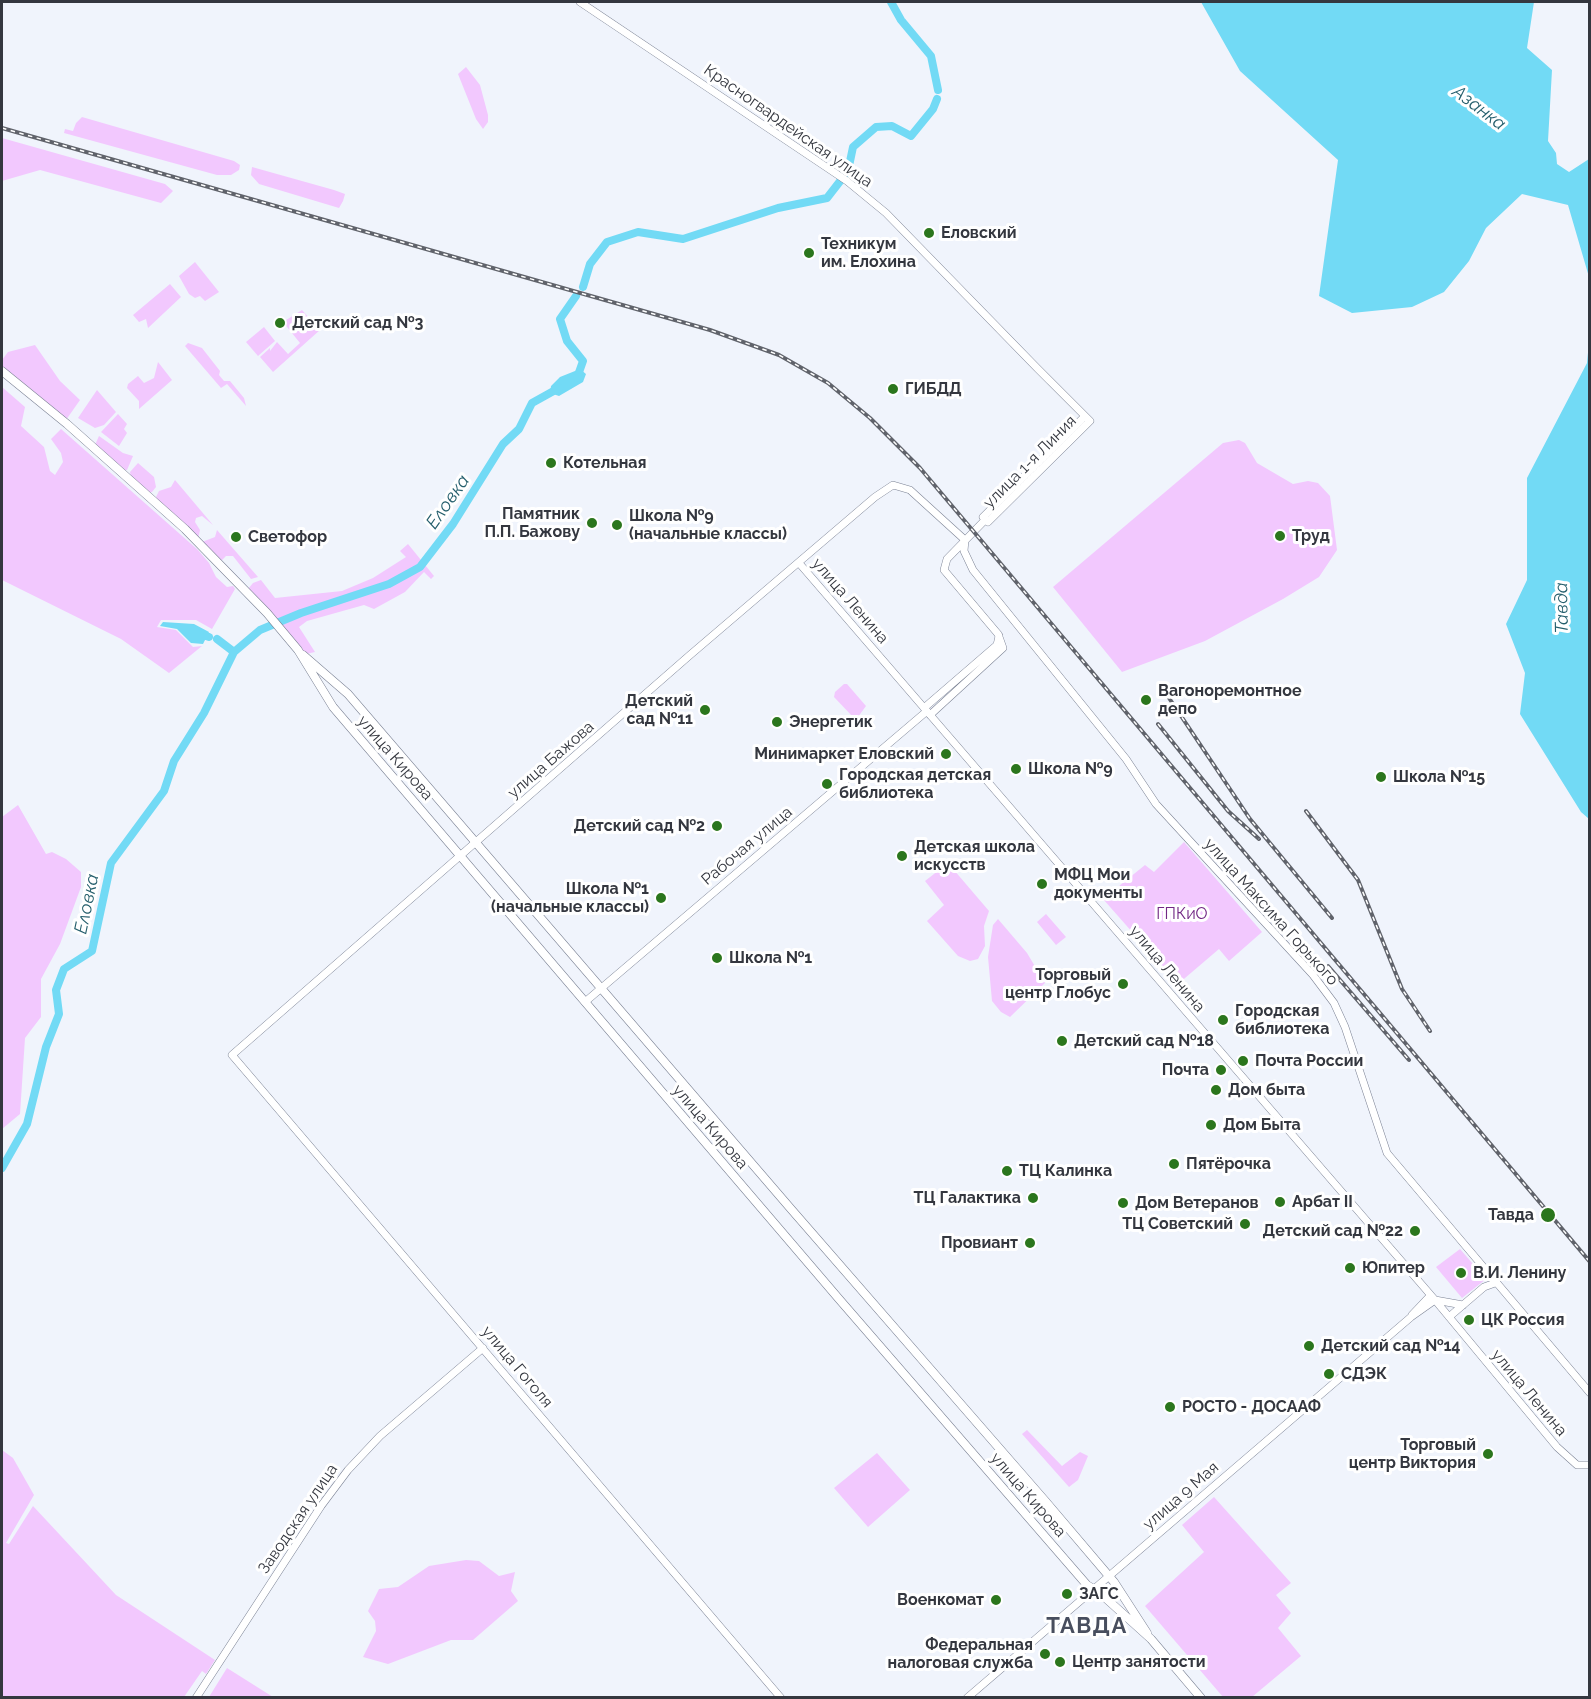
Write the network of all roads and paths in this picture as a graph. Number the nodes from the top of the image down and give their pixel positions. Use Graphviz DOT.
graph roads {
  1 [pos="580,2"];
  2 [pos="2,371"];
  3 [pos="1088,418"];
  4 [pos="965,540"];
  5 [pos="799,563"];
  6 [pos="998,634"];
  7 [pos="298,650"];
  8 [pos="927,711"];
  9 [pos="477,843"];
  10 [pos="462,856"];
  11 [pos="602,988"];
  12 [pos="585,1002"];
  13 [pos="232,1055"];
  14 [pos="1495,1283"];
  15 [pos="1432,1298"];
  16 [pos="1463,1305"];
  17 [pos="1449,1317"];
  18 [pos="483,1348"];
  19 [pos="1590,1393"];
  20 [pos="1590,1465"];
  21 [pos="1109,1575"];
  22 [pos="1091,1590"];
  23 [pos="1127,1600"];
  24 [pos="1117,1610"];
  25 [pos="1151,1640"];
  26 [pos="196,1698"];
  27 [pos="781,1698"];
  28 [pos="967,1698"];
  29 [pos="1201,1698"];
  1 -- 3 [label="street, Красногвардейская улица"];
  2 -- 7 [label="main road, улица Кирова"];
  3 -- 4 [label="street, улица 1-я Линия"];
  4 -- 5 [label="street, улица Бажова"];
  4 -- 6 [label="street, улица 1-я Линия"];
  4 -- 14 [label="street, улица Максима Горького"];
  5 -- 8 [label="street, улица Ленина"];
  5 -- 9 [label="street, улица Бажова"];
  6 -- 8 [label="street, Рабочая улица"];
  6 -- 8 [label="street, Рабочая улица"];
  7 -- 9 [label="main road, улица Кирова"];
  7 -- 10 [label="main road, улица Кирова"];
  8 -- 11 [label="street, Рабочая улица"];
  8 -- 15 [label="street, улица Ленина"];
  9 -- 10 [label="street, улица Бажова"];
  9 -- 11 [label="main road, улица Кирова"];
  10 -- 12 [label="main road, улица Кирова"];
  10 -- 13 [label="street, улица Бажова"];
  11 -- 12 [label="street, Рабочая улица"];
  11 -- 21 [label="main road, улица Кирова"];
  12 -- 22 [label="main road, улица Кирова"];
  13 -- 18 [label="street, улица Гоголя"];
  14 -- 16 [label="street"];
  14 -- 19 [label="street, улица Максима Горького"];
  15 -- 16 [label="street"];
  15 -- 17 [label="street, улица Ленина"];
  15 -- 21 [label="street, улица 9 Мая"];
  16 -- 17 [label="street"];
  17 -- 20 [label="street, улица Ленина"];
  18 -- 26 [label="street, Заводская улица"];
  18 -- 27 [label="street, улица Гоголя"];
  21 -- 22 [label="street, улица 9 Мая"];
  21 -- 23 [label="main road, улица Кирова"];
  22 -- 24 [label="main road, улица Кирова"];
  22 -- 28 [label="street, улица 9 Мая"];
  23 -- 24 [label="main road"];
  23 -- 25 [label="main road, улица Кирова"];
  24 -- 25 [label="main road, улица Кирова"];
  25 -- 29 [label="main road, улица Кирова"];
}
